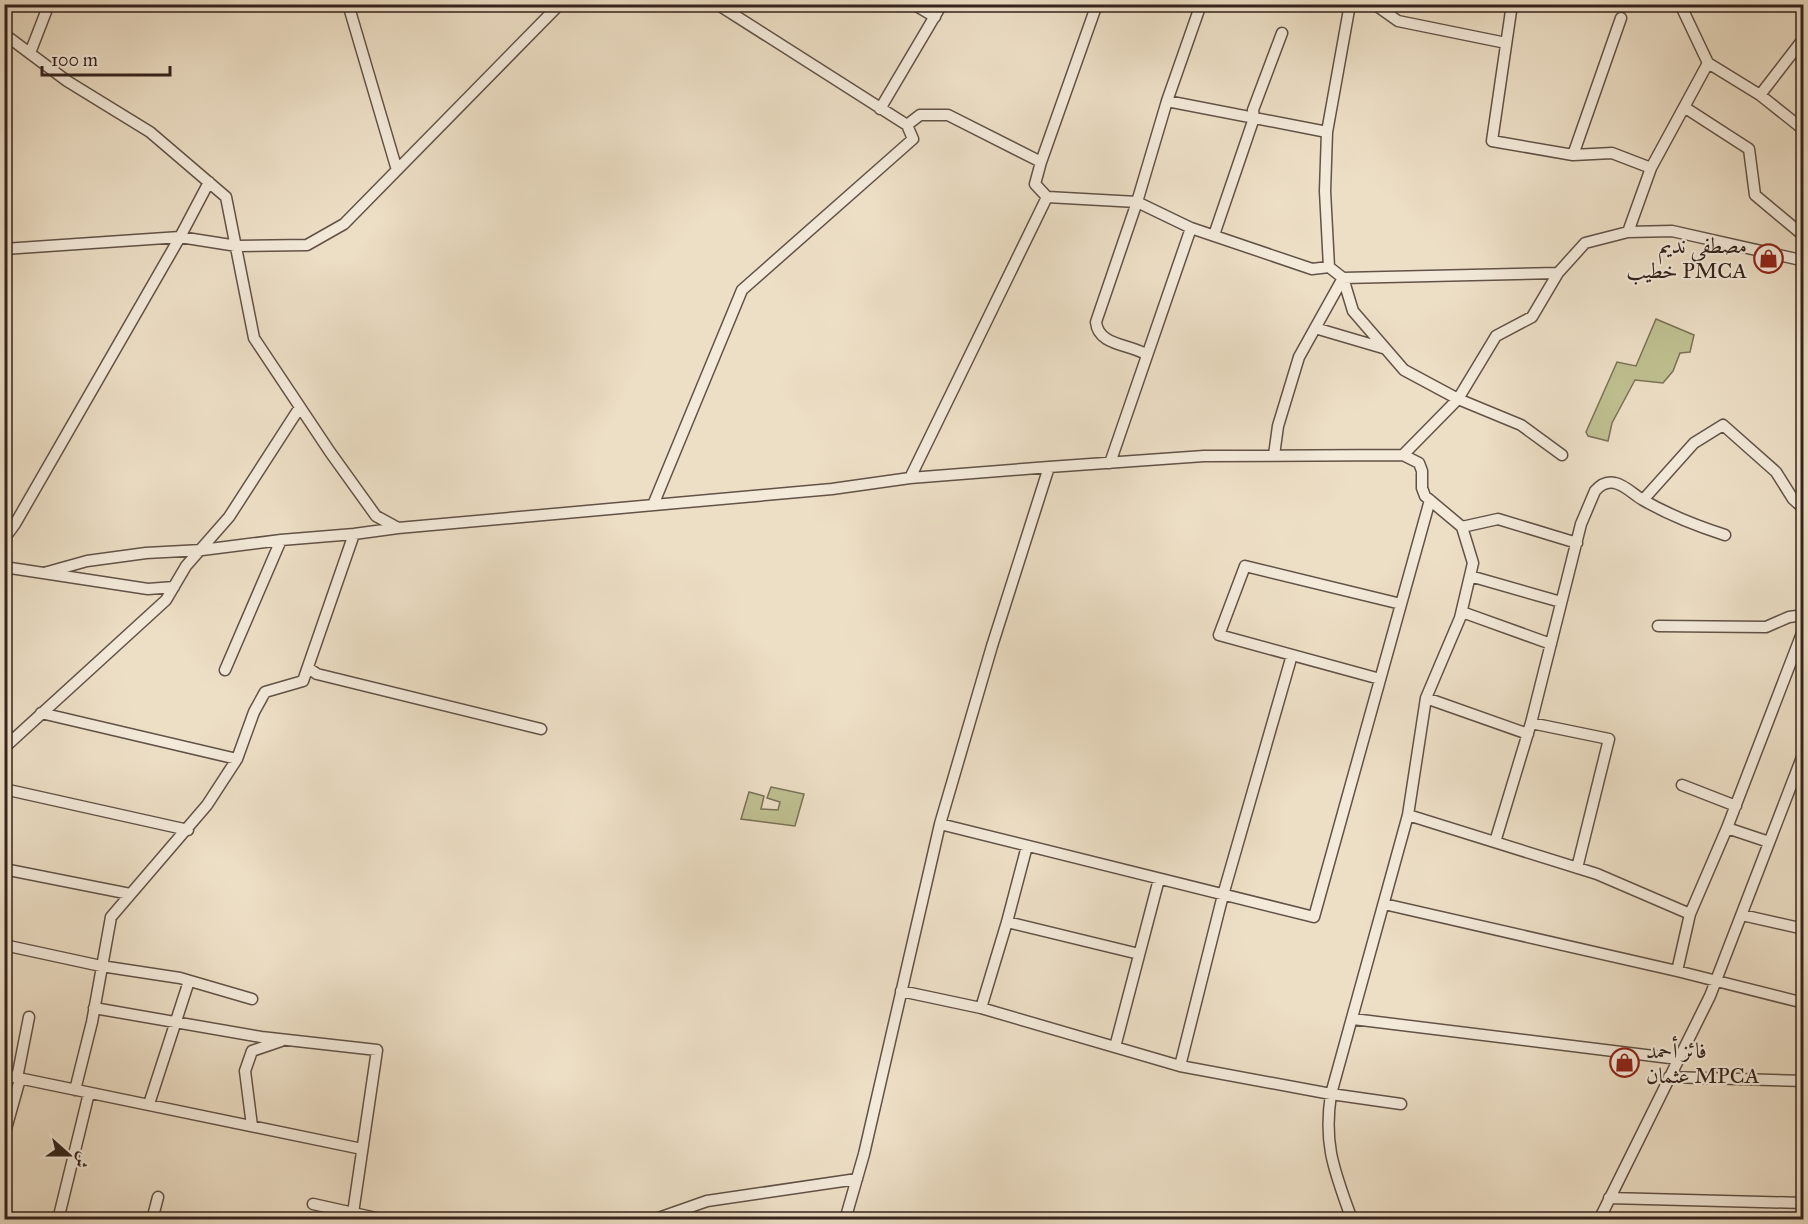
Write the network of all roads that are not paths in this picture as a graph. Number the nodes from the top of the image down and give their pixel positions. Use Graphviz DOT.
graph roads {
  1 [pos="49,4"];
  2 [pos="348,4"];
  3 [pos="560,4"];
  4 [pos="717,4"];
  5 [pos="913,4"];
  6 [pos="942,4"];
  7 [pos="1097,4"];
  8 [pos="1201,4"];
  9 [pos="1350,4"];
  10 [pos="1374,4"];
  11 [pos="1512,4"];
  12 [pos="1680,4"];
  13 [pos="935,17"];
  14 [pos="1621,18"];
  15 [pos="1282,33"];
  16 [pos="4,34"];
  17 [pos="1803,38"];
  18 [pos="1506,43"];
  19 [pos="30,53"];
  20 [pos="1708,63"];
  21 [pos="1760,95"];
  22 [pos="1167,101"];
  23 [pos="1684,107"];
  24 [pos="880,109"];
  25 [pos="1254,118"];
  26 [pos="907,126"];
  27 [pos="1803,130"];
  28 [pos="1327,132"];
  29 [pos="1573,154"];
  30 [pos="1041,162"];
  31 [pos="1651,168"];
  32 [pos="397,170"];
  33 [pos="209,182"];
  34 [pos="1047,197"];
  35 [pos="1137,202"];
  36 [pos="1191,228"];
  37 [pos="1628,232"];
  38 [pos="1214,235"];
  39 [pos="1803,236"];
  40 [pos="180,237"];
  41 [pos="237,246"];
  42 [pos="4,249"];
  43 [pos="1802,259"];
  44 [pos="1329,267"];
  45 [pos="1558,273"];
  46 [pos="1803,273"];
  47 [pos="1343,279"];
  48 [pos="1315,328"];
  49 [pos="1383,348"];
  50 [pos="1147,356"];
  51 [pos="1458,399"];
  52 [pos="300,407"];
  53 [pos="1274,455"];
  54 [pos="1403,455"];
  55 [pos="1562,455"];
  56 [pos="1110,463"];
  57 [pos="1049,467"];
  58 [pos="910,478"];
  59 [pos="1430,500"];
  60 [pos="1643,500"];
  61 [pos="653,505"];
  62 [pos="1803,509"];
  63 [pos="1462,527"];
  64 [pos="398,528"];
  65 [pos="354,534"];
  66 [pos="1725,536"];
  67 [pos="4,539"];
  68 [pos="281,540"];
  69 [pos="1577,543"];
  70 [pos="202,550"];
  71 [pos="4,567"];
  72 [pos="44,573"];
  73 [pos="1470,576"];
  74 [pos="174,587"];
  75 [pos="1561,602"];
  76 [pos="1401,604"];
  77 [pos="1462,612"];
  78 [pos="1803,615"];
  79 [pos="1658,626"];
  80 [pos="1803,628"];
  81 [pos="1551,644"];
  82 [pos="1292,655"];
  83 [pos="308,668"];
  84 [pos="225,670"];
  85 [pos="1380,679"];
  86 [pos="1426,698"];
  87 [pos="41,713"];
  88 [pos="1530,728"];
  89 [pos="541,729"];
  90 [pos="4,748"];
  91 [pos="1803,752"];
  92 [pos="237,759"];
  93 [pos="1682,785"];
  94 [pos="4,789"];
  95 [pos="1736,806"];
  96 [pos="1408,815"];
  97 [pos="939,824"];
  98 [pos="1727,828"];
  99 [pos="188,830"];
  100 [pos="1495,842"];
  101 [pos="1769,842"];
  102 [pos="1027,846"];
  103 [pos="1577,868"];
  104 [pos="4,869"];
  105 [pos="1159,879"];
  106 [pos="130,894"];
  107 [pos="1223,895"];
  108 [pos="1384,904"];
  109 [pos="1690,914"];
  110 [pos="1742,915"];
  111 [pos="1007,922"];
  112 [pos="1803,929"];
  113 [pos="4,945"];
  114 [pos="1138,954"];
  115 [pos="101,966"];
  116 [pos="1677,971"];
  117 [pos="189,981"];
  118 [pos="1716,982"];
  119 [pos="901,991"];
  120 [pos="252,999"];
  121 [pos="1803,1003"];
  122 [pos="94,1008"];
  123 [pos="981,1008"];
  124 [pos="29,1017"];
  125 [pos="1353,1019"];
  126 [pos="176,1023"];
  127 [pos="284,1040"];
  128 [pos="1115,1047"];
  129 [pos="1678,1059"];
  130 [pos="1180,1066"];
  131 [pos="4,1075"];
  132 [pos="1669,1077"];
  133 [pos="18,1078"];
  134 [pos="1803,1081"];
  135 [pos="75,1090"];
  136 [pos="89,1093"];
  137 [pos="1331,1094"];
  138 [pos="149,1104"];
  139 [pos="1401,1104"];
  140 [pos="252,1126"];
  141 [pos="4,1136"];
  142 [pos="362,1149"];
  143 [pos="857,1179"];
  144 [pos="158,1197"];
  145 [pos="1609,1198"];
  146 [pos="1803,1203"];
  147 [pos="313,1204"];
  148 [pos="353,1213"];
  149 [pos="58,1220"];
  150 [pos="153,1220"];
  151 [pos="385,1220"];
  152 [pos="653,1220"];
  153 [pos="846,1220"];
  154 [pos="1352,1220"];
  155 [pos="1599,1220"];
  1 -- 19 [label="street"];
  2 -- 32 [label="street"];
  3 -- 32 [label="street"];
  4 -- 24 [label="street"];
  5 -- 13 [label="street"];
  6 -- 13 [label="street"];
  7 -- 30 [label="street"];
  8 -- 22 [label="street"];
  9 -- 28 [label="street"];
  10 -- 18 [label="street"];
  11 -- 18 [label="street"];
  12 -- 20 [label="street"];
  13 -- 24 [label="street"];
  14 -- 29 [label="street"];
  15 -- 25 [label="street"];
  16 -- 19 [label="street"];
  17 -- 21 [label="street"];
  18 -- 29 [label="street"];
  19 -- 33 [label="street"];
  20 -- 21 [label="street"];
  20 -- 23 [label="street"];
  21 -- 27 [label="street"];
  22 -- 25 [label="street"];
  22 -- 35 [label="street"];
  23 -- 31 [label="street"];
  23 -- 39 [label="street"];
  24 -- 26 [label="street"];
  25 -- 28 [label="street"];
  25 -- 38 [label="street"];
  26 -- 30 [label="street"];
  26 -- 61 [label="street"];
  28 -- 44 [label="street"];
  29 -- 31 [label="street"];
  30 -- 34 [label="street"];
  31 -- 37 [label="street"];
  32 -- 41 [label="street"];
  33 -- 40 [label="street"];
  33 -- 41 [label="street"];
  34 -- 35 [label="street"];
  34 -- 58 [label="street"];
  35 -- 36 [label="street"];
  35 -- 50 [label="street"];
  36 -- 38 [label="street"];
  36 -- 50 [label="street"];
  37 -- 43 [label="street"];
  37 -- 45 [label="street"];
  38 -- 44 [label="street"];
  40 -- 41 [label="street"];
  40 -- 42 [label="street"];
  40 -- 67 [label="street"];
  41 -- 52 [label="street"];
  43 -- 46 [label="street"];
  44 -- 47 [label="street"];
  45 -- 47 [label="street"];
  45 -- 51 [label="street"];
  47 -- 48 [label="street"];
  47 -- 49 [label="street"];
  48 -- 49 [label="street"];
  48 -- 53 [label="street"];
  49 -- 51 [label="street"];
  50 -- 56 [label="street"];
  51 -- 54 [label="street"];
  51 -- 55 [label="street"];
  52 -- 64 [label="street"];
  52 -- 70 [label="street"];
  53 -- 54 [label="street"];
  53 -- 56 [label="street"];
  54 -- 59 [label="street"];
  56 -- 57 [label="street"];
  57 -- 58 [label="street"];
  57 -- 97 [label="street"];
  58 -- 61 [label="street"];
  59 -- 63 [label="street"];
  59 -- 76 [label="street"];
  60 -- 62 [label="street"];
  60 -- 66 [label="street"];
  60 -- 69 [label="street"];
  61 -- 64 [label="street"];
  63 -- 69 [label="street"];
  63 -- 73 [label="street"];
  64 -- 65 [label="street"];
  65 -- 68 [label="street"];
  65 -- 83 [label="street"];
  68 -- 70 [label="street"];
  68 -- 84 [label="street"];
  69 -- 75 [label="street"];
  70 -- 72 [label="street"];
  70 -- 74 [label="street"];
  71 -- 72 [label="street"];
  72 -- 74 [label="street"];
  73 -- 75 [label="street"];
  73 -- 77 [label="street"];
  74 -- 87 [label="street"];
  75 -- 81 [label="street"];
  76 -- 82 [label="street"];
  76 -- 85 [label="street"];
  77 -- 81 [label="street"];
  77 -- 86 [label="street"];
  78 -- 79 [label="street"];
  80 -- 95 [label="street"];
  81 -- 88 [label="street"];
  82 -- 85 [label="street"];
  82 -- 107 [label="street"];
  83 -- 89 [label="street"];
  83 -- 92 [label="street"];
  85 -- 107 [label="street"];
  86 -- 88 [label="street"];
  86 -- 96 [label="street"];
  87 -- 90 [label="street"];
  87 -- 92 [label="street"];
  88 -- 100 [label="street"];
  88 -- 103 [label="street"];
  91 -- 101 [label="street"];
  92 -- 99 [label="street"];
  93 -- 95 [label="street"];
  94 -- 99 [label="street"];
  95 -- 98 [label="street"];
  96 -- 100 [label="street"];
  96 -- 108 [label="street"];
  97 -- 102 [label="street"];
  97 -- 119 [label="street"];
  98 -- 101 [label="street"];
  98 -- 109 [label="street"];
  99 -- 106 [label="street"];
  100 -- 103 [label="street"];
  101 -- 110 [label="street"];
  102 -- 105 [label="street"];
  102 -- 111 [label="street"];
  103 -- 109 [label="street"];
  104 -- 106 [label="street"];
  105 -- 107 [label="street"];
  105 -- 114 [label="street"];
  106 -- 115 [label="street"];
  107 -- 130 [label="street"];
  108 -- 116 [label="street"];
  108 -- 125 [label="street"];
  109 -- 116 [label="street"];
  110 -- 112 [label="street"];
  110 -- 118 [label="street"];
  111 -- 114 [label="street"];
  111 -- 123 [label="street"];
  113 -- 115 [label="street"];
  114 -- 128 [label="street"];
  115 -- 117 [label="street"];
  115 -- 122 [label="street"];
  116 -- 118 [label="street"];
  117 -- 120 [label="street"];
  117 -- 126 [label="street"];
  118 -- 121 [label="street"];
  118 -- 129 [label="street"];
  119 -- 123 [label="street"];
  119 -- 143 [label="street"];
  122 -- 126 [label="street"];
  122 -- 135 [label="street"];
  123 -- 128 [label="street"];
  124 -- 133 [label="street"];
  125 -- 129 [label="street"];
  125 -- 137 [label="street"];
  126 -- 127 [label="street"];
  126 -- 138 [label="street"];
  127 -- 140 [label="street"];
  127 -- 142 [label="street"];
  128 -- 130 [label="street"];
  129 -- 132 [label="street"];
  130 -- 137 [label="street"];
  131 -- 133 [label="street"];
  132 -- 134 [label="street"];
  132 -- 145 [label="street"];
  133 -- 135 [label="street"];
  133 -- 141 [label="street"];
  135 -- 136 [label="street"];
  136 -- 138 [label="street"];
  136 -- 149 [label="street"];
  137 -- 139 [label="street"];
  137 -- 154 [label="street"];
  138 -- 140 [label="street"];
  140 -- 142 [label="street"];
  142 -- 148 [label="street"];
  143 -- 152 [label="street"];
  143 -- 153 [label="street"];
  144 -- 150 [label="street"];
  145 -- 146 [label="street"];
  145 -- 155 [label="street"];
  147 -- 148 [label="street"];
  148 -- 151 [label="street"];
}
